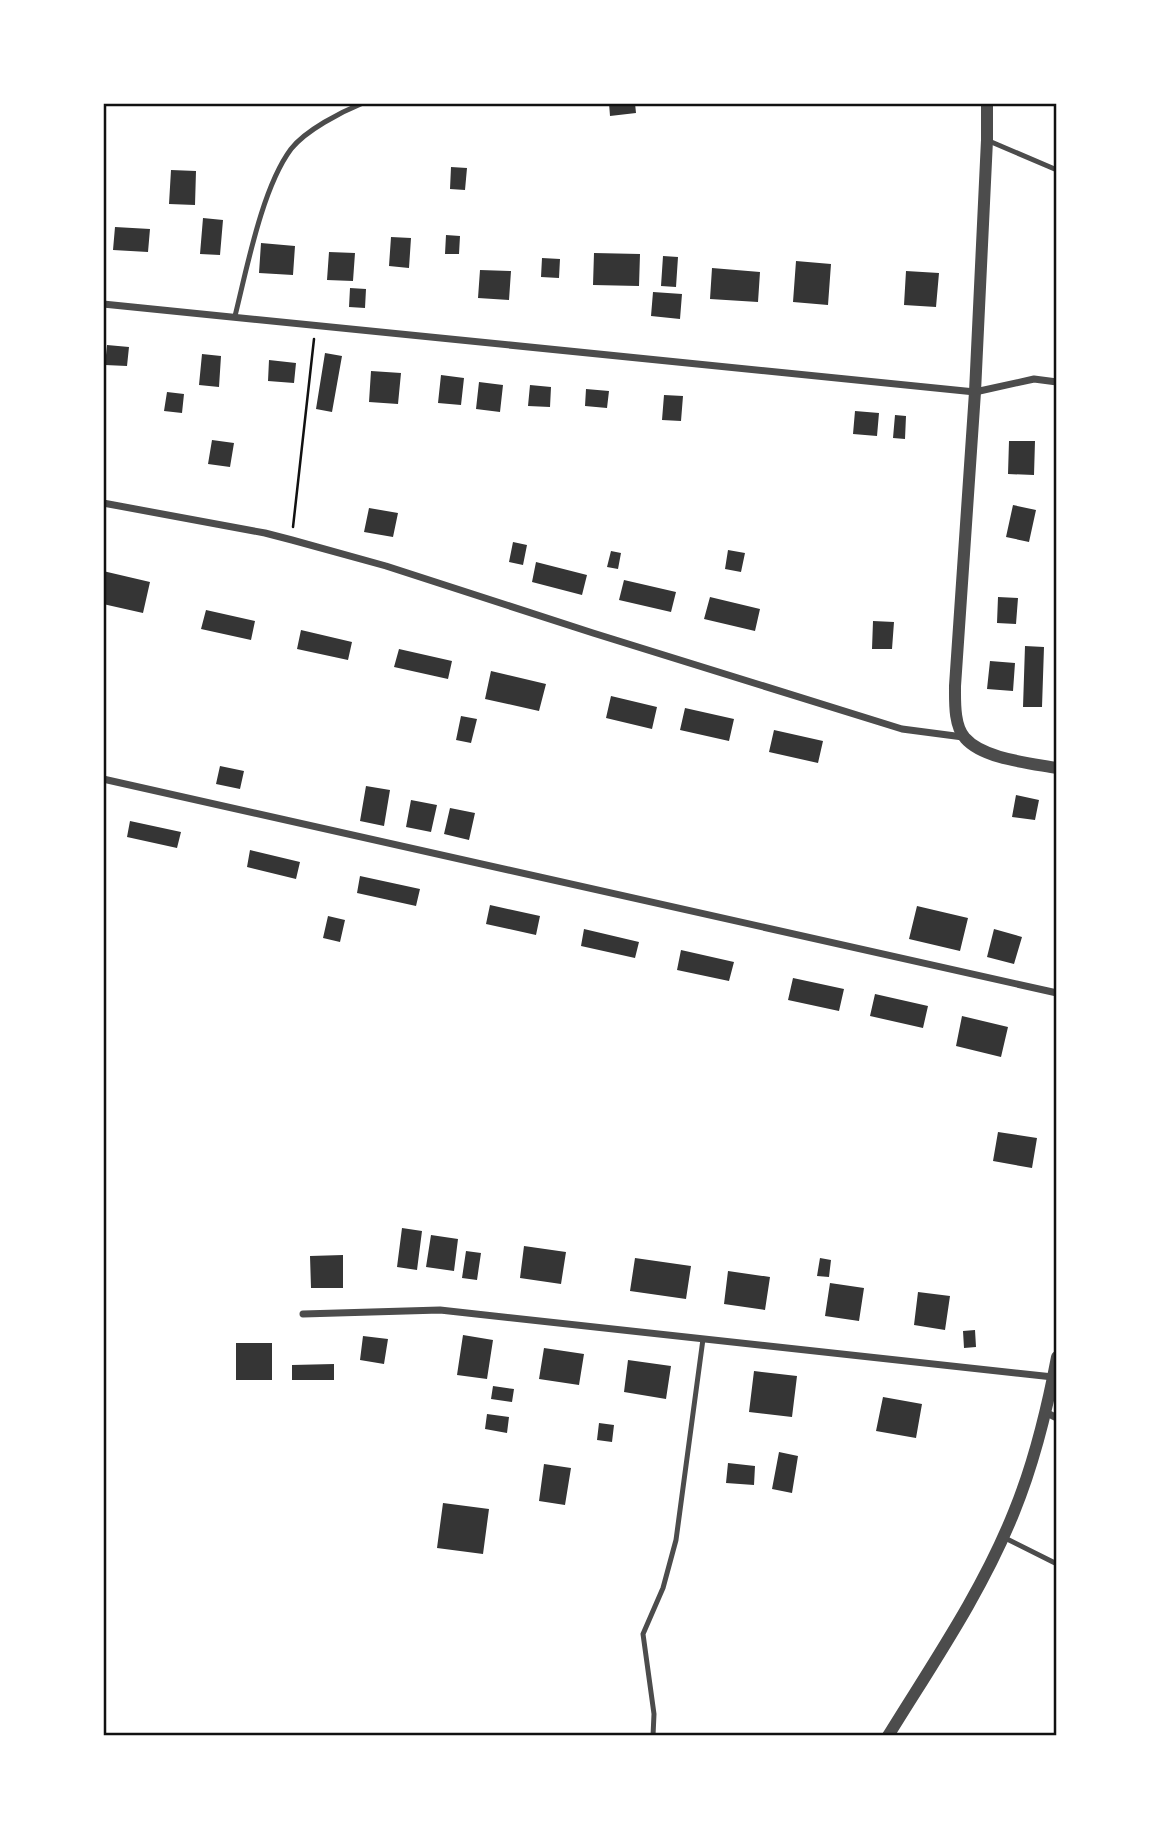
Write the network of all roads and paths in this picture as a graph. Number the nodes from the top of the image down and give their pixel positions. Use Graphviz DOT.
graph roads {
  1 [pos="363,103"];
  2 [pos="987,103"];
  3 [pos="987,140"];
  4 [pos="1057,170"];
  5 [pos="103,304"];
  6 [pos="235,316"];
  7 [pos="316,324"];
  8 [pos="1057,382"];
  9 [pos="975,392"];
  10 [pos="103,503"];
  11 [pos="292,540"];
  12 [pos="963,737"];
  13 [pos="1057,768"];
  14 [pos="103,779"];
  15 [pos="1057,993"];
  16 [pos="303,1314"];
  17 [pos="703,1339"];
  18 [pos="1057,1357"];
  19 [pos="1053,1377"];
  20 [pos="1051,1415"];
  21 [pos="1003,1537"];
  22 [pos="1057,1564"];
  23 [pos="653,1736"];
  24 [pos="888,1736"];
  1 -- 6 [label="lane"];
  2 -- 3 [label="street"];
  3 -- 4 [label="lane"];
  3 -- 9 [label="street"];
  5 -- 6 [label="street"];
  6 -- 7 [label="street"];
  7 -- 9 [label="street"];
  7 -- 11 [label="path"];
  8 -- 9 [label="street"];
  9 -- 12 [label="street"];
  10 -- 11 [label="street"];
  11 -- 12 [label="street"];
  12 -- 13 [label="street"];
  14 -- 15 [label="street"];
  16 -- 17 [label="street"];
  17 -- 19 [label="street"];
  17 -- 23 [label="lane"];
  18 -- 19 [label="street"];
  19 -- 20 [label="street"];
  20 -- 21 [label="street"];
  21 -- 22 [label="lane"];
  21 -- 24 [label="street"];
}
